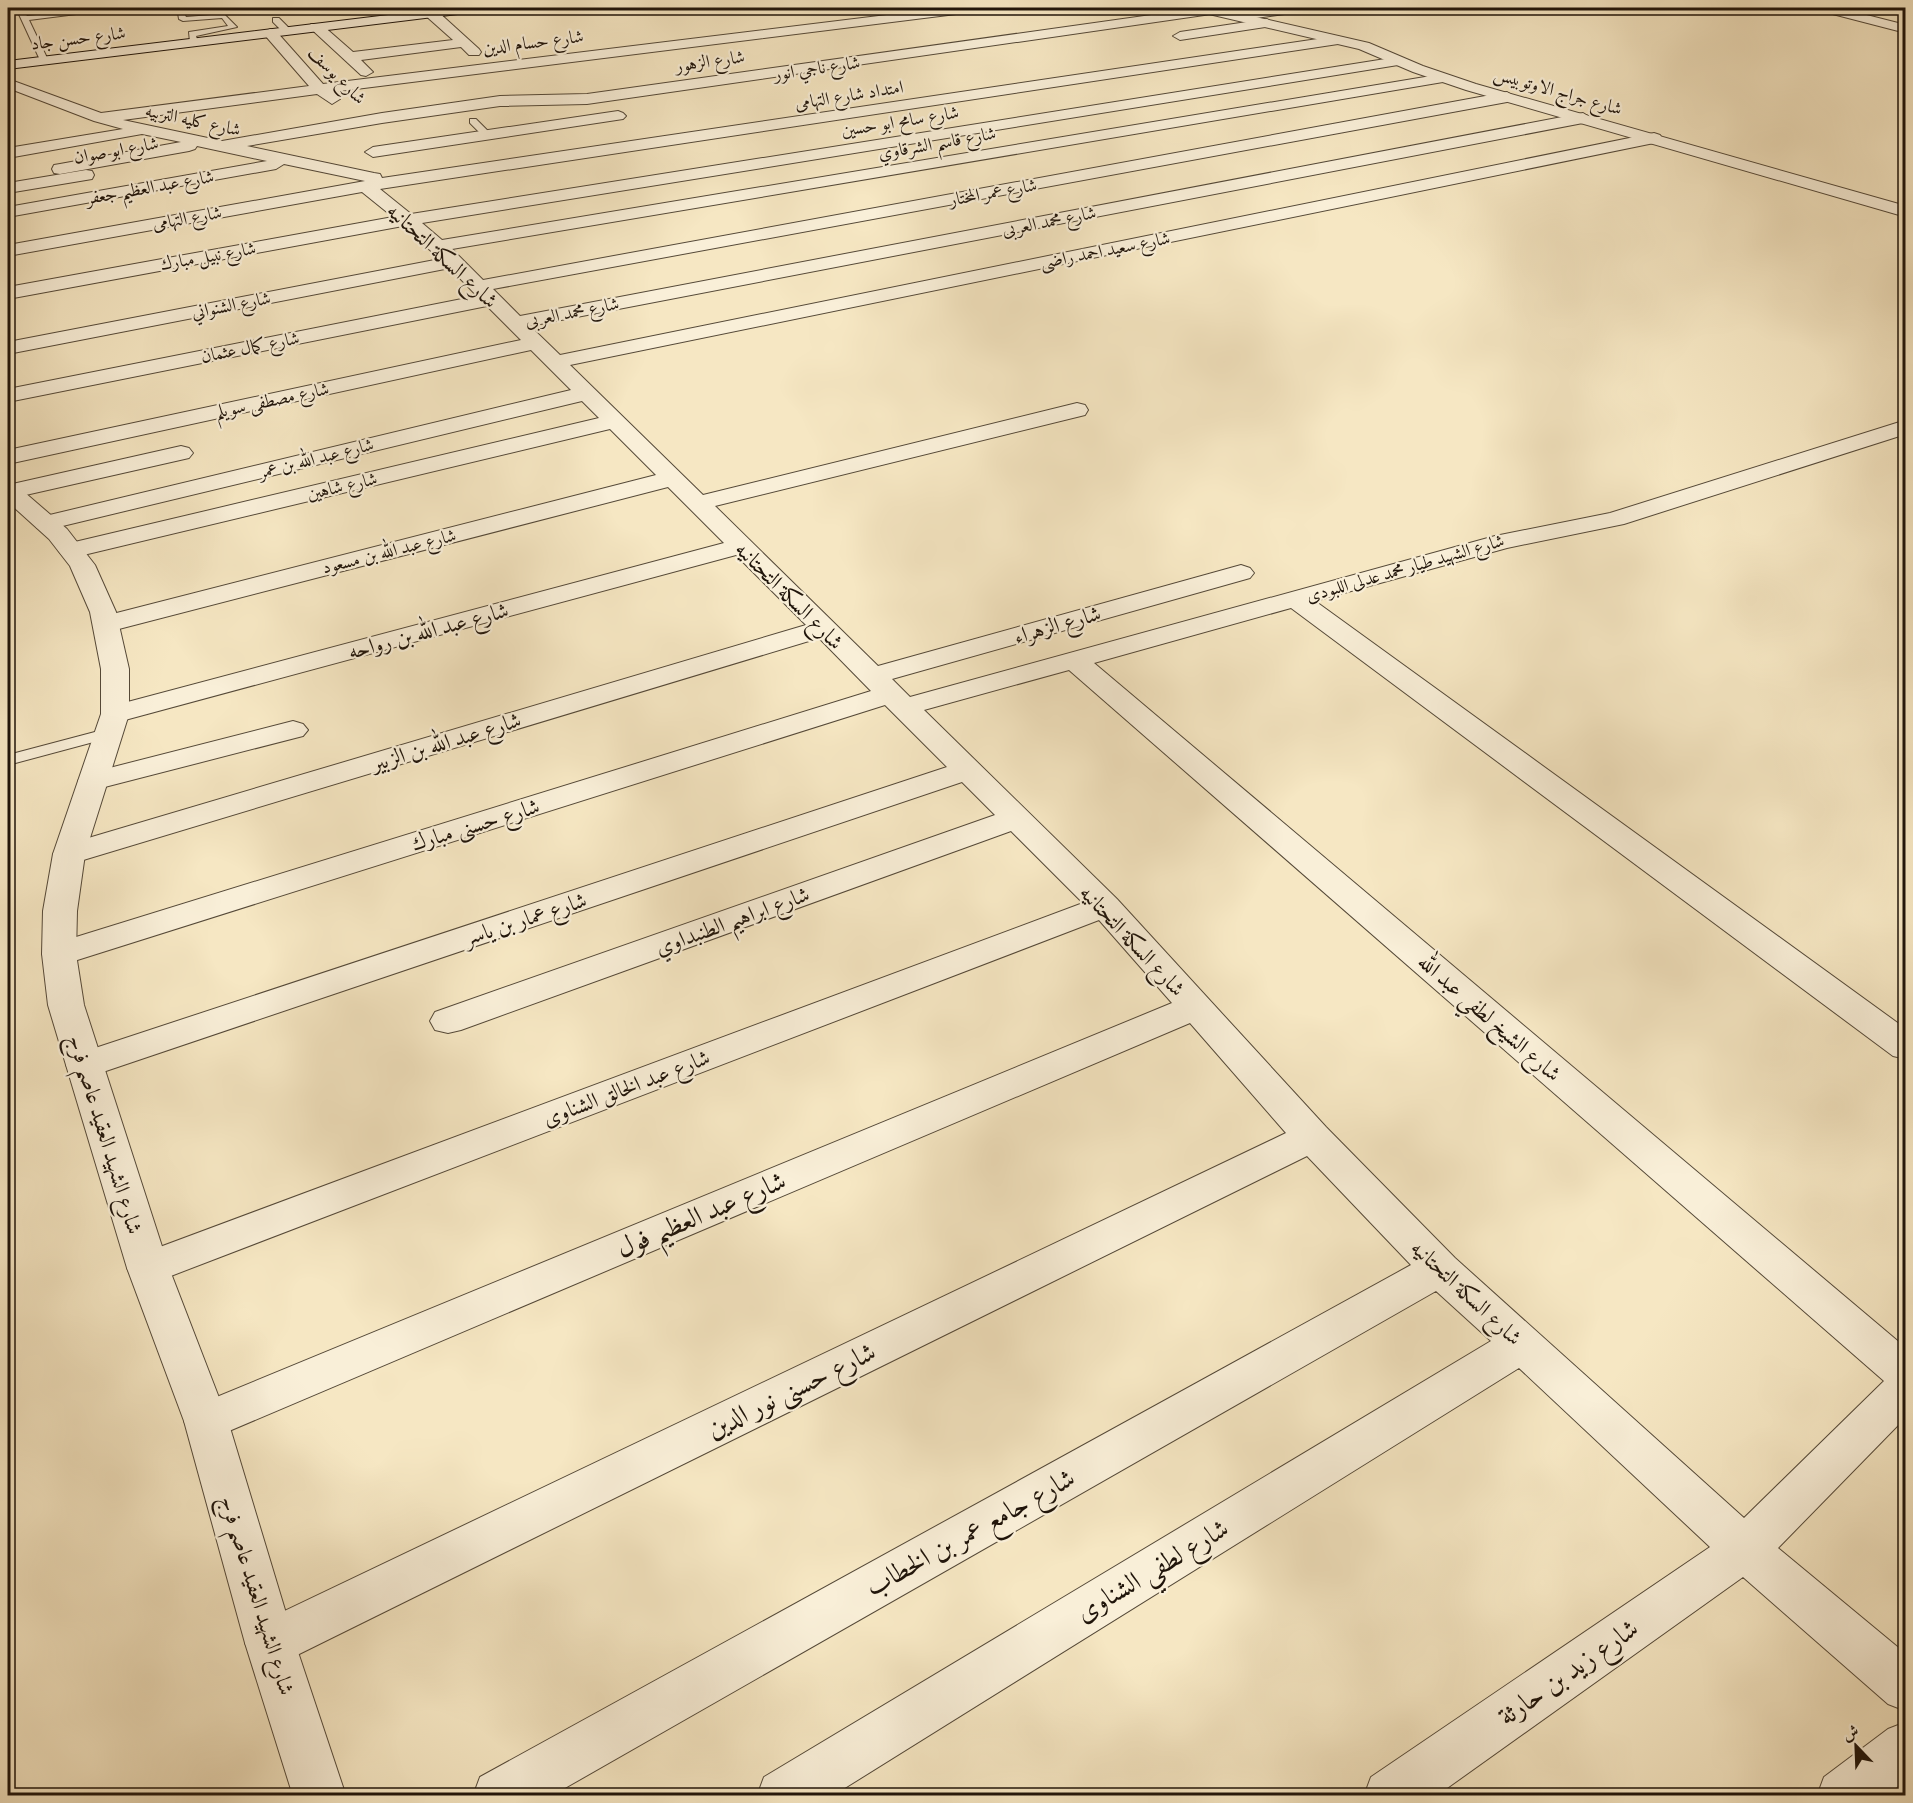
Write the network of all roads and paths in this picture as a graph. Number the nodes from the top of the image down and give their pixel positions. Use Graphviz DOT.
graph roads {
  1 [pos="20,8"];
  2 [pos="120,8"];
  3 [pos="474,8"];
  4 [pos="972,8"];
  5 [pos="1299,8"];
  6 [pos="1826,8"];
  7 [pos="1206,9"];
  8 [pos="431,13"];
  9 [pos="181,15"];
  10 [pos="1239,16"];
  11 [pos="25,18"];
  12 [pos="1267,23"];
  13 [pos="273,26"];
  14 [pos="316,27"];
  15 [pos="1905,29"];
  16 [pos="449,31"];
  17 [pos="1161,38"];
  18 [pos="1338,40"];
  19 [pos="195,42"];
  20 [pos="463,43"];
  21 [pos="336,44"];
  22 [pos="350,57"];
  23 [pos="44,60"];
  24 [pos="1398,60"];
  25 [pos="8,64"];
  26 [pos="495,66"];
  27 [pos="1443,78"];
  28 [pos="376,81"];
  29 [pos="8,83"];
  30 [pos="320,88"];
  31 [pos="1507,97"];
  32 [pos="343,106"];
  33 [pos="321,110"];
  34 [pos="629,115"];
  35 [pos="100,118"];
  36 [pos="1583,118"];
  37 [pos="473,121"];
  38 [pos="356,123"];
  39 [pos="220,129"];
  40 [pos="146,130"];
  41 [pos="487,135"];
  42 [pos="175,137"];
  43 [pos="1654,138"];
  44 [pos="220,146"];
  45 [pos="372,152"];
  46 [pos="8,153"];
  47 [pos="292,161"];
  48 [pos="8,178"];
  49 [pos="372,183"];
  50 [pos="8,188"];
  51 [pos="8,212"];
  52 [pos="1905,212"];
  53 [pos="408,220"];
  54 [pos="8,251"];
  55 [pos="446,254"];
  56 [pos="8,293"];
  57 [pos="485,293"];
  58 [pos="535,343"];
  59 [pos="8,348"];
  60 [pos="586,393"];
  61 [pos="8,396"];
  62 [pos="1077,410"];
  63 [pos="614,421"];
  64 [pos="1905,427"];
  65 [pos="181,453"];
  66 [pos="673,478"];
  67 [pos="8,479"];
  68 [pos="698,503"];
  69 [pos="58,537"];
  70 [pos="741,546"];
  71 [pos="1241,573"];
  72 [pos="1295,599"];
  73 [pos="106,624"];
  74 [pos="824,628"];
  75 [pos="1074,660"];
  76 [pos="889,692"];
  77 [pos="112,723"];
  78 [pos="293,730"];
  79 [pos="8,760"];
  80 [pos="967,771"];
  81 [pos="93,781"];
  82 [pos="1016,818"];
  83 [pos="69,854"];
  84 [pos="1105,906"];
  85 [pos="59,954"];
  86 [pos="1195,1007"];
  87 [pos="448,1021"];
  88 [pos="1905,1047"];
  89 [pos="84,1065"];
  90 [pos="1312,1137"];
  91 [pos="148,1268"];
  92 [pos="1440,1269"];
  93 [pos="1522,1344"];
  94 [pos="1905,1374"];
  95 [pos="1905,1388"];
  96 [pos="206,1421"];
  97 [pos="1746,1549"];
  98 [pos="270,1643"];
  99 [pos="1905,1687"];
  100 [pos="1905,1747"];
  101 [pos="320,1796"];
  102 [pos="499,1796"];
  103 [pos="783,1796"];
  104 [pos="1390,1796"];
  105 [pos="1844,1796"];
  1 -- 11 [label="lane"];
  2 -- 11 [label="lane"];
  3 -- 8 [label="street, شارع حسن جاد"];
  4 -- 26 [label="street, شارع حسام الدين"];
  5 -- 10 [label="street"];
  6 -- 15 [label="street"];
  7 -- 10 [label="street, شارع جراج الاوتوبيس"];
  7 -- 38 [label="street, شارع الزهور"];
  8 -- 14 [label="street, شارع حسن جاد"];
  8 -- 16 [label="street"];
  9 -- 19 [label="lane"];
  10 -- 12 [label="street, شارع جراج الاوتوبيس"];
  11 -- 23 [label="lane"];
  12 -- 17 [label="street"];
  12 -- 18 [label="street, شارع جراج الاوتوبيس"];
  13 -- 14 [label="street, شارع حسن جاد"];
  13 -- 19 [label="street, شارع حسن جاد"];
  13 -- 30 [label="street, شارع يوسف"];
  14 -- 21 [label="street"];
  16 -- 20 [label="street"];
  16 -- 21 [label="street"];
  18 -- 24 [label="street, شارع جراج الاوتوبيس"];
  18 -- 49 [label="street, امتداد شارع التهامى"];
  19 -- 23 [label="street, شارع حسن جاد"];
  20 -- 22 [label="street"];
  20 -- 26 [label="street"];
  21 -- 22 [label="street"];
  22 -- 28 [label="street"];
  23 -- 25 [label="street, شارع حسن جاد"];
  24 -- 27 [label="street, شارع جراج الاوتوبيس"];
  24 -- 53 [label="street, شارع سامح ابو حسين"];
  26 -- 28 [label="street, شارع حسام الدين"];
  27 -- 31 [label="street, شارع جراج الاوتوبيس"];
  27 -- 55 [label="street, شارع قاسم الشرقاوي"];
  28 -- 30 [label="street, شارع حسام الدين"];
  29 -- 35 [label="street, شارع كليه التربيه"];
  30 -- 32 [label="street, شارع يوسف"];
  30 -- 35 [label="street, شارع حسام الدين"];
  31 -- 36 [label="street, شارع جراج الاوتوبيس"];
  31 -- 57 [label="street, شارع عمر المختار"];
  32 -- 33 [label="street"];
  32 -- 38 [label="street, شارع يوسف"];
  34 -- 41 [label="street"];
  35 -- 40 [label="street, شارع كليه التربيه"];
  36 -- 43 [label="street, شارع جراج الاوتوبيس"];
  36 -- 58 [label="street, شارع محمد العربى"];
  37 -- 41 [label="lane"];
  38 -- 44 [label="street, شارع الزهور"];
  38 -- 45 [label="street, شارع يوسف"];
  39 -- 42 [label="street"];
  40 -- 42 [label="street, شارع كليه التربيه"];
  40 -- 46 [label="street"];
  41 -- 45 [label="street"];
  42 -- 44 [label="street, شارع كليه التربيه"];
  43 -- 52 [label="street, شارع جراج الاوتوبيس"];
  43 -- 58 [label="street, شارع سعيد احمد راضى"];
  44 -- 47 [label="street, شارع كليه التربيه"];
  44 -- 48 [label="street"];
  44 -- 50 [label="street, شارع ابو صوان"];
  45 -- 49 [label="street, شارع يوسف"];
  47 -- 49 [label="street, شارع كليه التربيه"];
  47 -- 51 [label="street, شارع عبد العظيم جعفر"];
  49 -- 53 [label="street, شارع السكة التحتانيه"];
  49 -- 54 [label="street, شارع التهامى"];
  53 -- 55 [label="street, شارع السكة التحتانيه"];
  53 -- 56 [label="street, شارع نبيل مبارك"];
  55 -- 57 [label="street, شارع السكة التحتانيه"];
  55 -- 59 [label="street, شارع الشنواني"];
  57 -- 58 [label="street, شارع السكة التحتانيه"];
  57 -- 61 [label="street, شارع كمال عثمان"];
  58 -- 60 [label="street, شارع السكة التحتانيه"];
  58 -- 67 [label="street, شارع مصطفى سويلم"];
  60 -- 63 [label="street, شارع السكة التحتانيه"];
  60 -- 69 [label="street, شارع عبد الله بن عمر"];
  62 -- 68 [label="street"];
  63 -- 66 [label="street, شارع السكة التحتانيه"];
  63 -- 69 [label="street, شارع شاهين"];
  64 -- 72 [label="street, شارع الشهيد طيار محمد عدلى اللبودى"];
  65 -- 67 [label="street"];
  66 -- 68 [label="street, شارع السكة التحتانيه"];
  66 -- 73 [label="street, شارع عبد الله بن مسعود"];
  67 -- 69 [label="street, شارع الشهيد العقيد عاصم فرج"];
  68 -- 70 [label="street, شارع السكة التحتانيه"];
  69 -- 73 [label="street, شارع الشهيد العقيد عاصم فرج"];
  70 -- 74 [label="street, شارع السكة التحتانيه"];
  70 -- 77 [label="street, شارع عبد الله بن رواحه"];
  71 -- 76 [label="street, شارع الزهراء"];
  72 -- 75 [label="street, شارع الشهيد طيار محمد عدلى اللبودى"];
  72 -- 88 [label="street"];
  73 -- 77 [label="street, شارع الشهيد العقيد عاصم فرج"];
  74 -- 76 [label="street, شارع السكة التحتانيه"];
  74 -- 83 [label="street, شارع عبد الله بن الزبير"];
  75 -- 76 [label="street, شارع الشهيد طيار محمد عدلى اللبودى"];
  75 -- 94 [label="street, شارع الشيخ لطفي عبد الله"];
  76 -- 80 [label="street, شارع السكة التحتانيه"];
  76 -- 85 [label="street, شارع حسنى مبارك"];
  77 -- 79 [label="lane"];
  77 -- 81 [label="street, شارع الشهيد العقيد عاصم فرج"];
  78 -- 81 [label="street"];
  80 -- 82 [label="street, شارع السكة التحتانيه"];
  80 -- 89 [label="street, شارع عمار بن ياسر"];
  81 -- 83 [label="street, شارع الشهيد العقيد عاصم فرج"];
  82 -- 84 [label="street, شارع السكة التحتانيه"];
  82 -- 87 [label="street, شارع ابراهيم الطنبداوي"];
  83 -- 85 [label="street, شارع الشهيد العقيد عاصم فرج"];
  84 -- 86 [label="street, شارع السكة التحتانيه"];
  84 -- 91 [label="street, شارع عبد الخالق الشناوى"];
  85 -- 89 [label="street, شارع الشهيد العقيد عاصم فرج"];
  86 -- 90 [label="street, شارع السكة التحتانيه"];
  86 -- 96 [label="street, شارع عبد العظيم فول"];
  89 -- 91 [label="street, شارع الشهيد العقيد عاصم فرج"];
  90 -- 92 [label="street, شارع السكة التحتانيه"];
  90 -- 98 [label="street, شارع حسنى نور الدين"];
  91 -- 96 [label="street, شارع الشهيد العقيد عاصم فرج"];
  92 -- 93 [label="street, شارع السكة التحتانيه"];
  92 -- 102 [label="street, شارع جامع عمر بن الخطاب"];
  93 -- 97 [label="street, شارع السكة التحتانيه"];
  93 -- 103 [label="street, شارع لطفي الشناوى"];
  95 -- 97 [label="street, شارع زيد بن حارثة"];
  96 -- 98 [label="street, شارع الشهيد العقيد عاصم فرج"];
  97 -- 99 [label="street, شارع السكة التحتانيه"];
  97 -- 104 [label="street, شارع زيد بن حارثة"];
  98 -- 101 [label="street, شارع الشهيد العقيد عاصم فرج"];
  100 -- 105 [label="street"];
}
